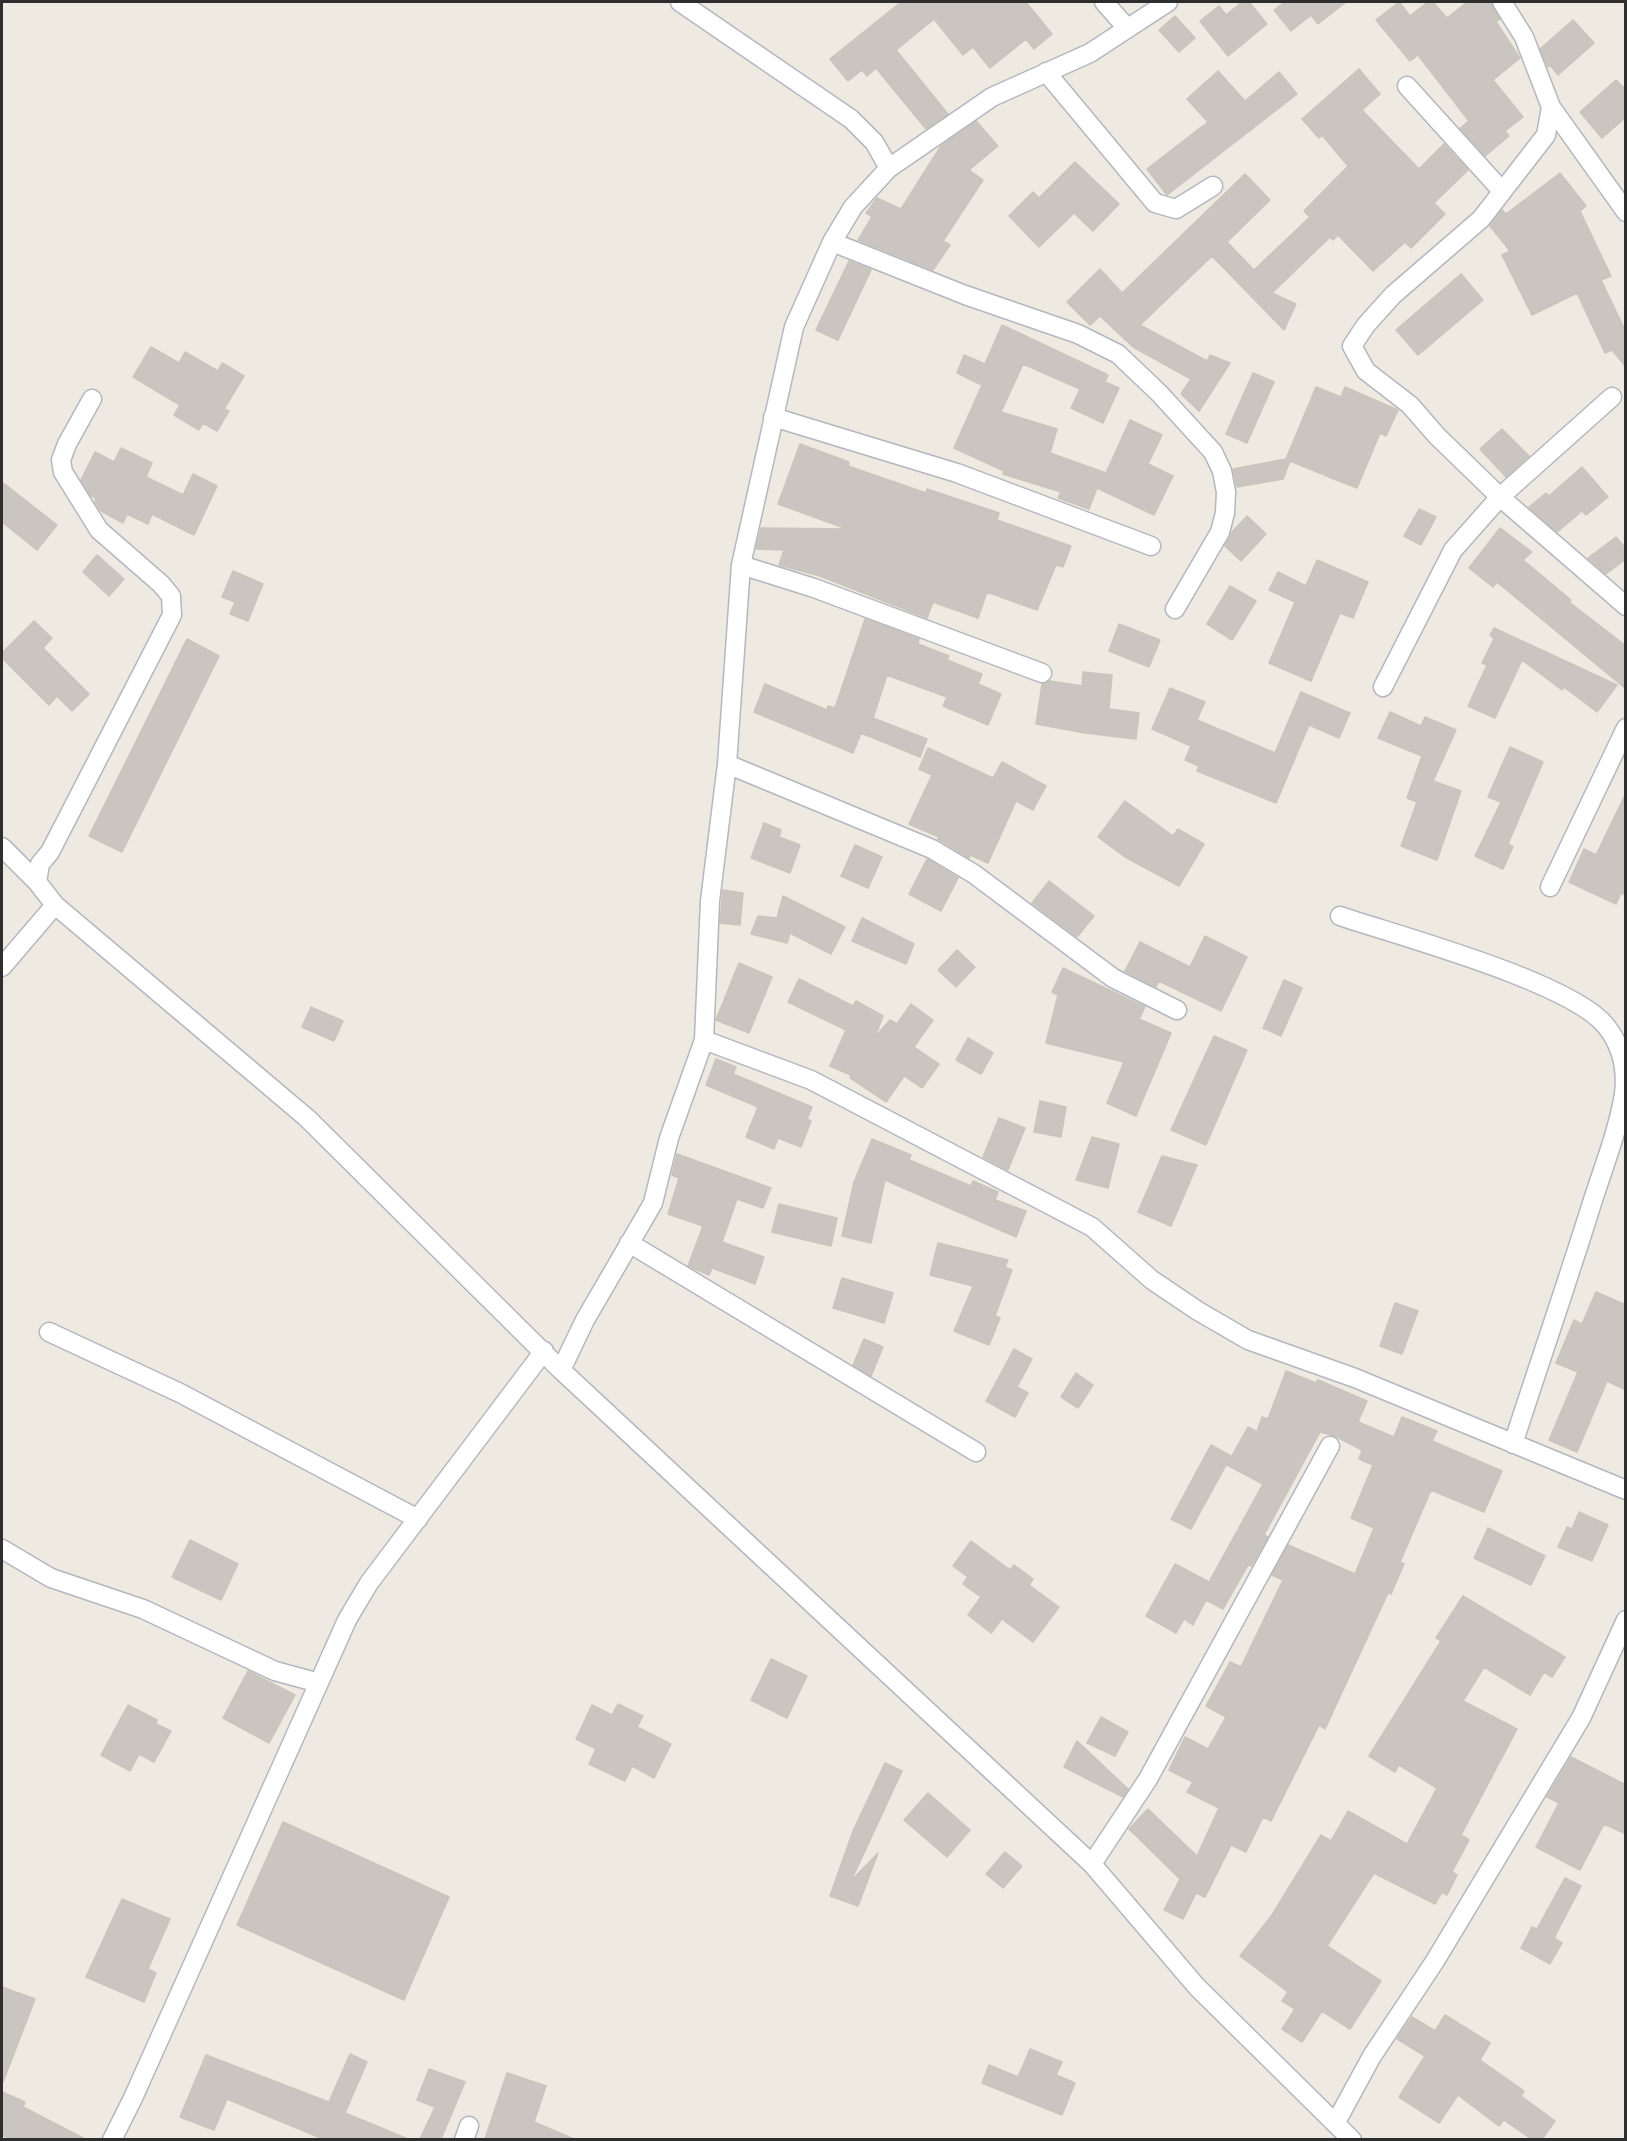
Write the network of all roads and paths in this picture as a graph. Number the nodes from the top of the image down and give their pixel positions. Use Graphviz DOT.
graph roads {
  1 [pos="680,2"];
  2 [pos="1104,2"];
  3 [pos="1168,2"];
  4 [pos="1502,2"];
  5 [pos="1127,28"];
  6 [pos="1046,72"];
  7 [pos="1407,86"];
  8 [pos="1551,107"];
  9 [pos="890,168"];
  10 [pos="1213,186"];
  11 [pos="1502,191"];
  12 [pos="1626,212"];
  13 [pos="831,242"];
  14 [pos="1612,397"];
  15 [pos="92,399"];
  16 [pos="773,417"];
  17 [pos="1500,496"];
  18 [pos="1151,546"];
  19 [pos="741,565"];
  20 [pos="1626,606"];
  21 [pos="1175,609"];
  22 [pos="1042,673"];
  23 [pos="1383,687"];
  24 [pos="1626,728"];
  25 [pos="727,764"];
  26 [pos="2,847"];
  27 [pos="37,882"];
  28 [pos="1550,887"];
  29 [pos="55,905"];
  30 [pos="1340,916"];
  31 [pos="2,967"];
  32 [pos="1177,1010"];
  33 [pos="704,1040"];
  34 [pos="630,1243"];
  35 [pos="49,1332"];
  36 [pos="544,1351"];
  37 [pos="561,1370"];
  38 [pos="1513,1444"];
  39 [pos="1330,1446"];
  40 [pos="976,1452"];
  41 [pos="1626,1490"];
  42 [pos="418,1519"];
  43 [pos="2,1549"];
  44 [pos="1626,1620"];
  45 [pos="319,1683"];
  46 [pos="1092,1864"];
  47 [pos="1336,2122"];
  48 [pos="112,2139"];
  49 [pos="1352,2139"];
  1 -- 9 [label="street"];
  2 -- 5 [label="street"];
  3 -- 5 [label="street"];
  4 -- 8 [label="street"];
  5 -- 6 [label="street"];
  6 -- 9 [label="street"];
  6 -- 10 [label="street"];
  7 -- 11 [label="street"];
  8 -- 11 [label="street"];
  8 -- 12 [label="street"];
  9 -- 13 [label="street"];
  11 -- 17 [label="street"];
  13 -- 16 [label="street"];
  13 -- 21 [label="street"];
  14 -- 17 [label="street"];
  15 -- 27 [label="street"];
  16 -- 18 [label="street"];
  16 -- 19 [label="street"];
  17 -- 20 [label="street"];
  17 -- 23 [label="street"];
  19 -- 22 [label="street"];
  19 -- 25 [label="street"];
  24 -- 28 [label="street"];
  25 -- 32 [label="street"];
  25 -- 33 [label="street"];
  26 -- 27 [label="street"];
  27 -- 29 [label="street"];
  29 -- 31 [label="street"];
  29 -- 36 [label="street"];
  30 -- 38 [label="street"];
  33 -- 34 [label="street"];
  33 -- 38 [label="street"];
  34 -- 37 [label="street"];
  34 -- 40 [label="street"];
  35 -- 42 [label="street"];
  36 -- 37 [label="street"];
  36 -- 42 [label="street"];
  37 -- 46 [label="street"];
  38 -- 41 [label="street"];
  39 -- 46 [label="street"];
  42 -- 45 [label="street"];
  43 -- 45 [label="street"];
  44 -- 47 [label="street"];
  45 -- 48 [label="street"];
  46 -- 47 [label="street"];
  47 -- 49 [label="street"];
}
